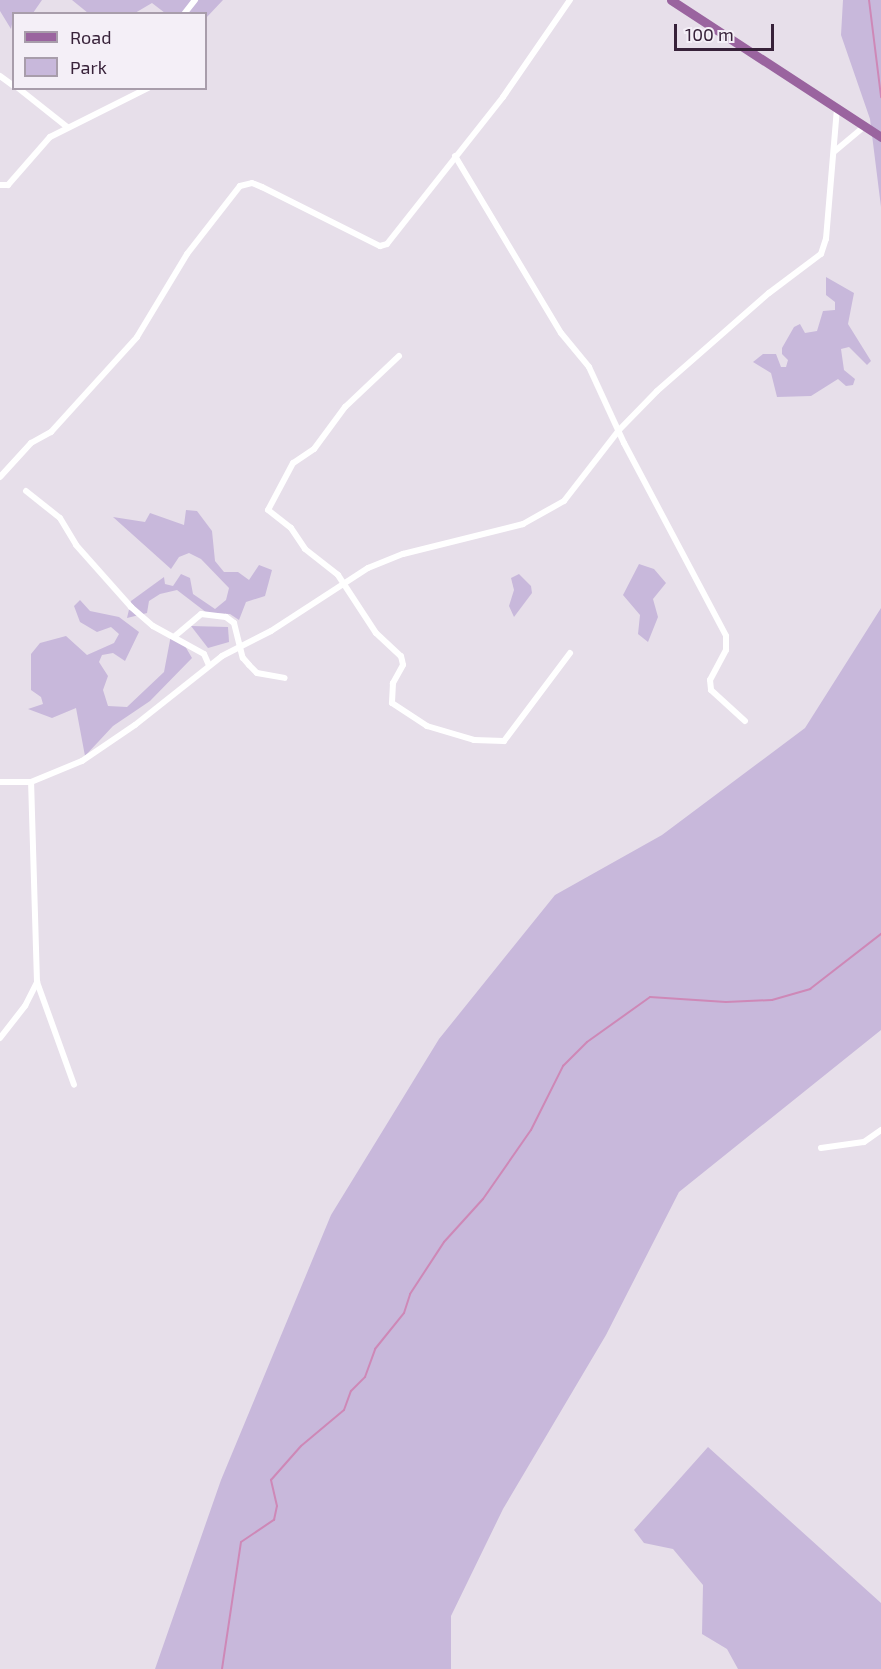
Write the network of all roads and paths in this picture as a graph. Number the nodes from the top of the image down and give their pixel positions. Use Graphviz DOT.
graph roads {
  1 [pos="195,0"];
  2 [pos="570,0"];
  3 [pos="671,0"];
  4 [pos="186,12"];
  5 [pos="21,90"];
  6 [pos="144,90"];
  7 [pos="837,109"];
  8 [pos="865,126"];
  9 [pos="67,127"];
  10 [pos="881,137"];
  11 [pos="834,152"];
  12 [pos="455,156"];
  13 [pos="0,185"];
  14 [pos="399,356"];
  15 [pos="619,430"];
  16 [pos="0,477"];
  17 [pos="26,491"];
  18 [pos="345,584"];
  19 [pos="175,636"];
  20 [pos="239,646"];
  21 [pos="570,653"];
  22 [pos="209,665"];
  23 [pos="285,678"];
  24 [pos="745,722"];
  25 [pos="0,782"];
  26 [pos="12,782"];
  27 [pos="31,782"];
  28 [pos="0,788"];
  29 [pos="37,982"];
  30 [pos="0,1038"];
  31 [pos="74,1085"];
  32 [pos="881,1130"];
  33 [pos="821,1148"];
  1 -- 4 [label="street"];
  2 -- 12 [label="street"];
  3 -- 7 [label="main road"];
  5 -- 9 [label="street"];
  6 -- 9 [label="street"];
  7 -- 8 [label="main road"];
  7 -- 11 [label="street"];
  8 -- 10 [label="main road"];
  8 -- 11 [label="street"];
  9 -- 13 [label="street"];
  11 -- 15 [label="street"];
  12 -- 15 [label="street"];
  12 -- 16 [label="street"];
  14 -- 18 [label="street"];
  15 -- 18 [label="street"];
  15 -- 24 [label="street"];
  17 -- 19 [label="street"];
  18 -- 20 [label="street"];
  18 -- 21 [label="street"];
  19 -- 20 [label="street"];
  19 -- 22 [label="street"];
  20 -- 22 [label="street"];
  20 -- 23 [label="street"];
  22 -- 27 [label="street"];
  25 -- 26 [label="street"];
  26 -- 27 [label="street"];
  26 -- 28 [label="street"];
  27 -- 29 [label="street"];
  29 -- 30 [label="street"];
  29 -- 31 [label="street"];
  32 -- 33 [label="street"];
}
